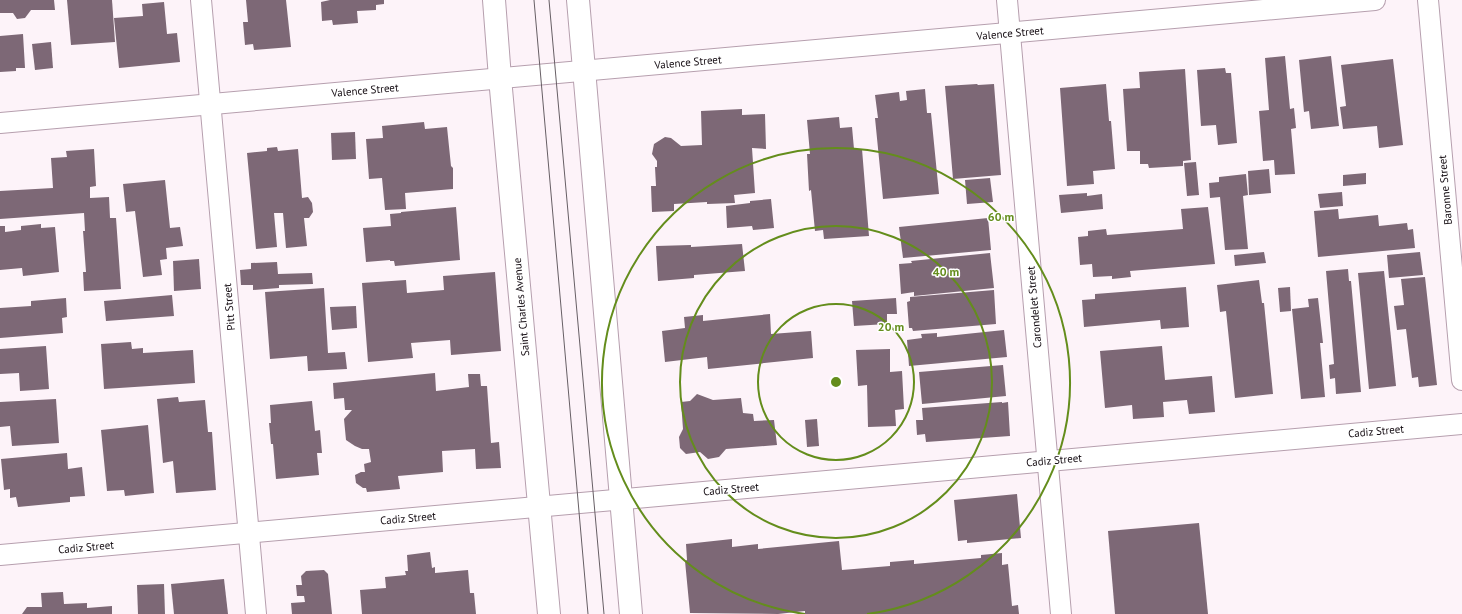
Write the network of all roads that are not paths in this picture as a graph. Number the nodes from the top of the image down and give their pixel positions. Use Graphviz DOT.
graph roads {
  1 [pos="201,0"];
  2 [pos="494,0"];
  3 [pos="578,0"];
  4 [pos="1007,0"];
  5 [pos="1375,0"];
  6 [pos="1428,0"];
  7 [pos="1010,33"];
  8 [pos="584,71"];
  9 [pos="500,78"];
  10 [pos="210,104"];
  11 [pos="0,123"];
  12 [pos="1462,380"];
  13 [pos="1462,424"];
  14 [pos="1048,461"];
  15 [pos="621,499"];
  16 [pos="540,506"];
  17 [pos="249,532"];
  18 [pos="0,555"];
  19 [pos="256,614"];
  20 [pos="550,614"];
  21 [pos="631,614"];
  22 [pos="1061,614"];
  1 -- 10 [label="street, Pitt Street"];
  2 -- 9 [label="main road, Saint Charles Avenue"];
  3 -- 8 [label="main road"];
  4 -- 7 [label="street, Carondelet Street"];
  5 -- 7 [label="street, Valence Street"];
  6 -- 12 [label="street, Baronne Street"];
  7 -- 8 [label="street, Valence Street"];
  7 -- 14 [label="street, Carondelet Street"];
  8 -- 9 [label="street, Valence Street"];
  8 -- 15 [label="main road"];
  9 -- 10 [label="street, Valence Street"];
  9 -- 16 [label="main road, Saint Charles Avenue"];
  10 -- 11 [label="street, Valence Street"];
  10 -- 17 [label="street, Pitt Street"];
  13 -- 14 [label="street, Cadiz Street"];
  14 -- 15 [label="street, Cadiz Street"];
  14 -- 22 [label="street, Carondelet Street"];
  15 -- 16 [label="street, Cadiz Street"];
  15 -- 21 [label="main road"];
  16 -- 17 [label="street, Cadiz Street"];
  16 -- 20 [label="main road, Saint Charles Avenue"];
  17 -- 18 [label="street, Cadiz Street"];
  17 -- 19 [label="street, Pitt Street"];
}
